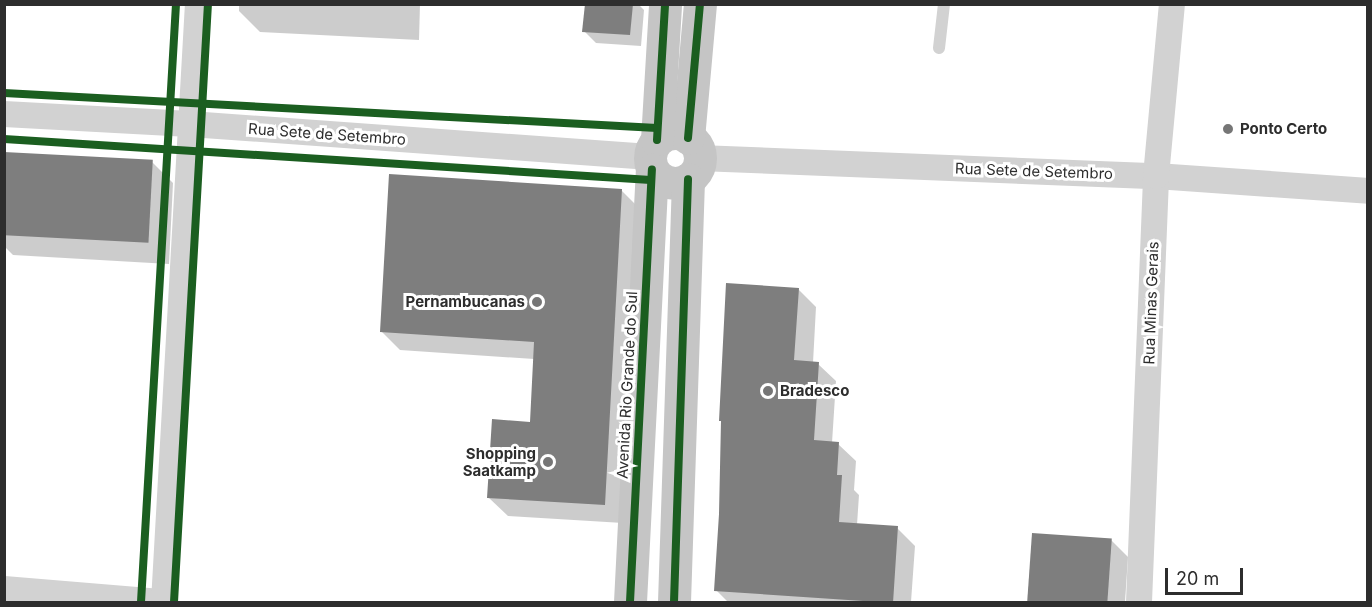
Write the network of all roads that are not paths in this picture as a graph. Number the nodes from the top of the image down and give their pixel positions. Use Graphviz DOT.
graph roads {
  1 [pos="198,4"];
  2 [pos="665,4"];
  3 [pos="700,4"];
  4 [pos="944,4"];
  5 [pos="1172,4"];
  6 [pos="939,48"];
  7 [pos="4,114"];
  8 [pos="190,124"];
  9 [pos="672,157"];
  10 [pos="1156,176"];
  11 [pos="1368,191"];
  12 [pos="4,589"];
  13 [pos="164,603"];
  14 [pos="630,603"];
  15 [pos="674,603"];
  16 [pos="1139,603"];
  1 -- 8 [label="street"];
  2 -- 9 [label="main road, Avenida Rio Grande do Sul"];
  3 -- 9 [label="main road, Avenida Rio Grande do Sul"];
  4 -- 6 [label="lane"];
  5 -- 10 [label="street, Rua Minas Gerais"];
  7 -- 8 [label="street, Rua Sete de Setembro"];
  8 -- 9 [label="street, Rua Sete de Setembro"];
  8 -- 13 [label="street"];
  9 -- 10 [label="street, Rua Sete de Setembro"];
  9 -- 14 [label="main road, Avenida Rio Grande do Sul"];
  9 -- 15 [label="main road, Avenida Rio Grande do Sul"];
  10 -- 11 [label="street, Rua Sete de Setembro"];
  10 -- 16 [label="street, Rua Minas Gerais"];
  12 -- 13 [label="street"];
}
